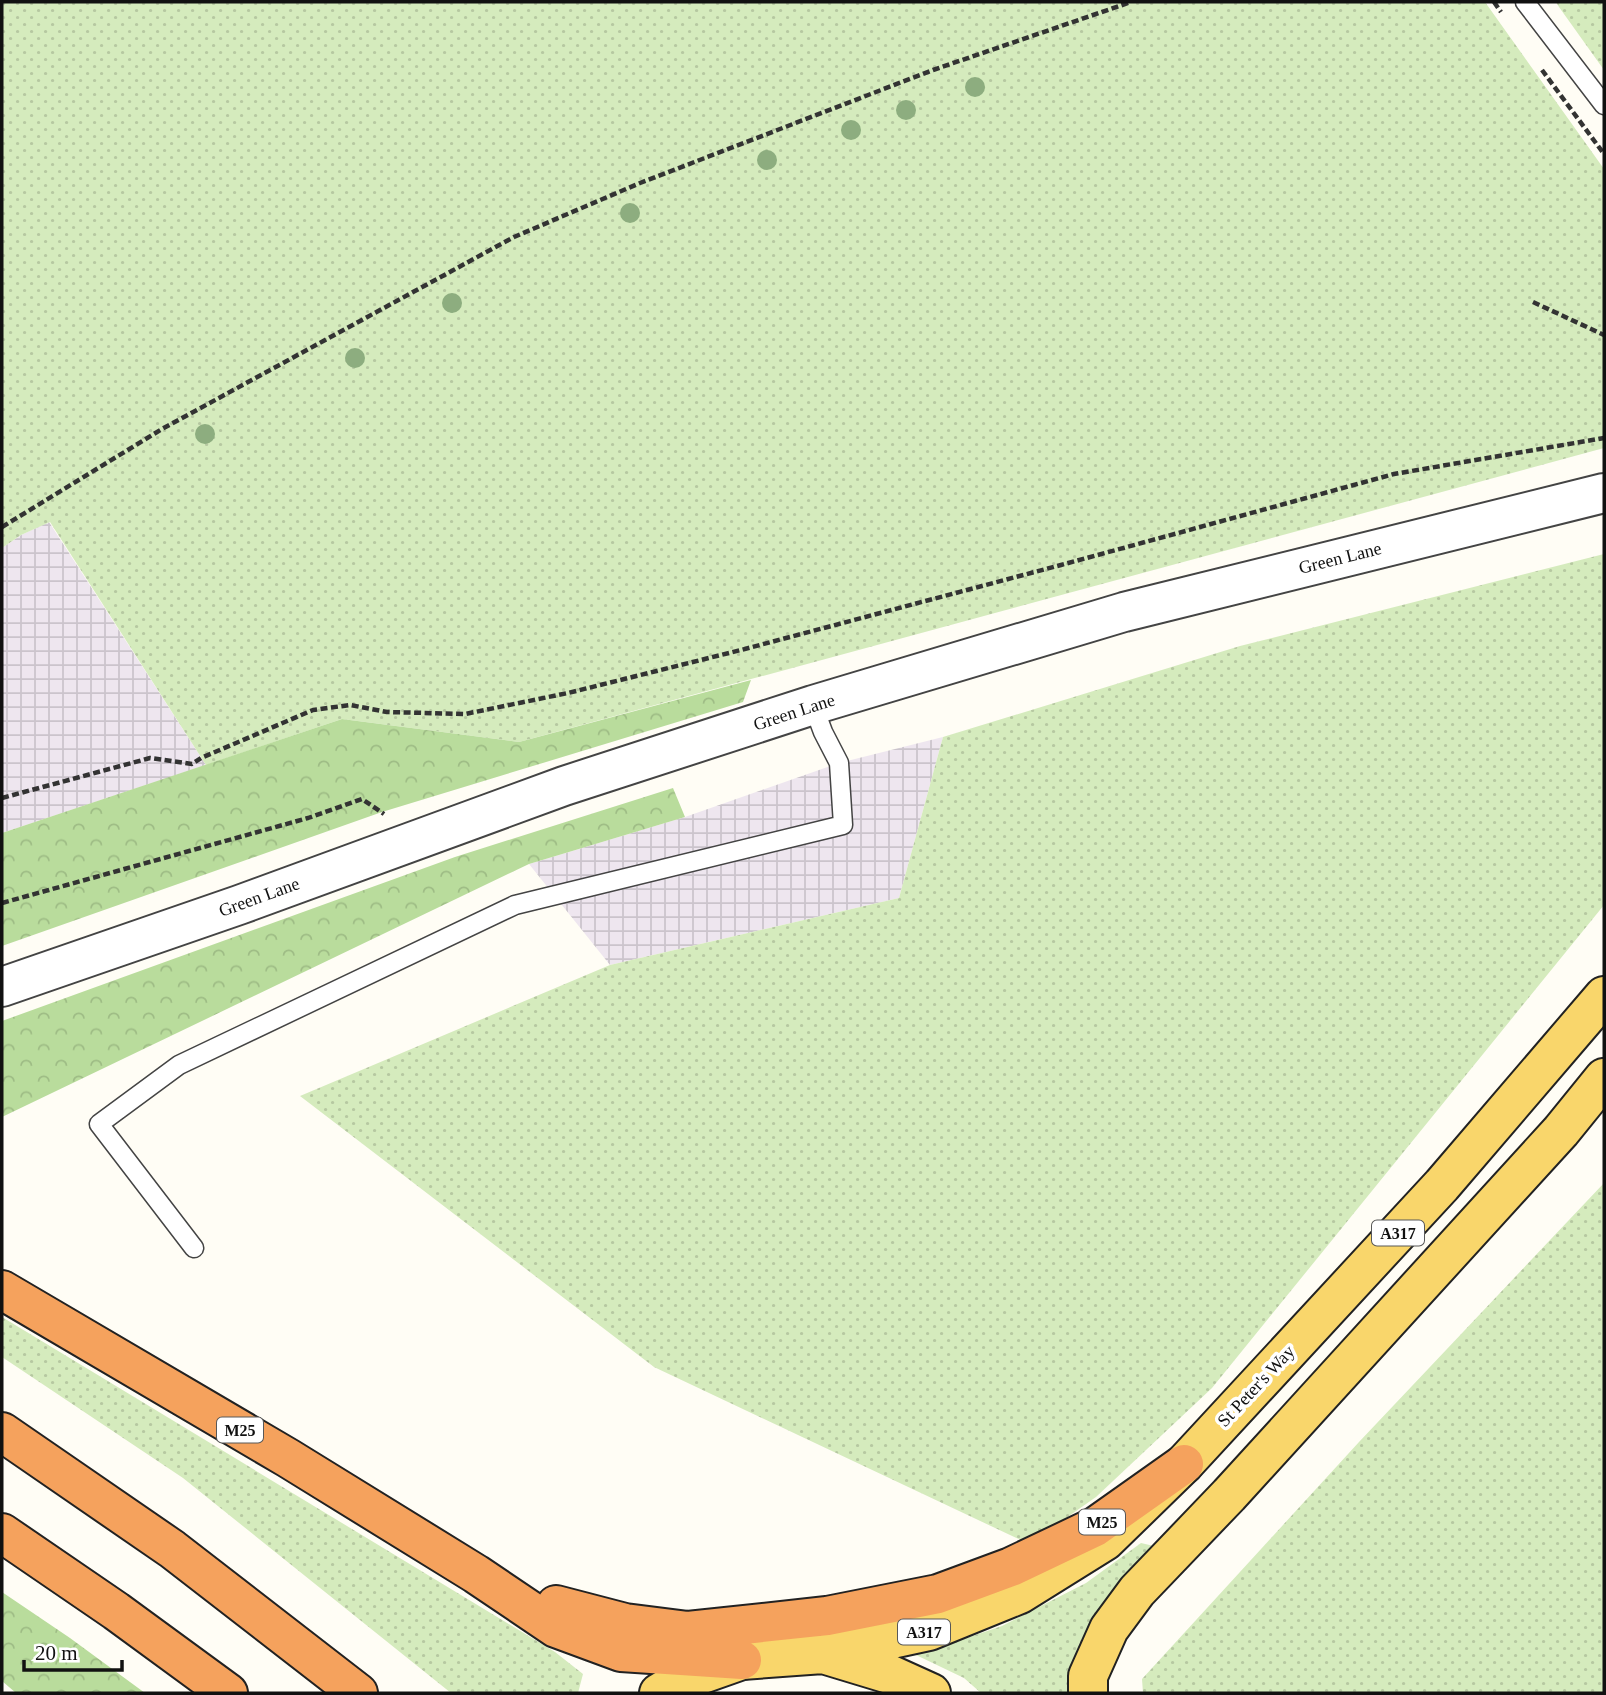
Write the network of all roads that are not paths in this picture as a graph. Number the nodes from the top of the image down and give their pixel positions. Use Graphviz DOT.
graph roads {
  1 [pos="1525,2"];
  2 [pos="1604,105"];
  3 [pos="1604,493"];
  4 [pos="813,705"];
  5 [pos="2,988"];
  6 [pos="1604,996"];
  7 [pos="1604,1079"];
  8 [pos="194,1248"];
  9 [pos="2,1290"];
  10 [pos="2,1432"];
  11 [pos="1184,1464"];
  12 [pos="2,1533"];
  13 [pos="476,1574"];
  14 [pos="823,1654"];
  15 [pos="742,1660"];
  16 [pos="228,1693"];
  17 [pos="358,1693"];
  18 [pos="659,1693"];
  19 [pos="931,1693"];
  20 [pos="1088,1693"];
  1 -- 2 [label="lane"];
  3 -- 4 [label="street, Green Lane"];
  4 -- 5 [label="street, Green Lane"];
  4 -- 8 [label="lane"];
  6 -- 11 [label="main road, St Peter's Way / A317"];
  7 -- 20 [label="main road, A317"];
  9 -- 13 [label="highway, M25"];
  10 -- 17 [label="highway"];
  11 -- 13 [label="highway, M25"];
  11 -- 14 [label="main road, St Peter's Way / A317"];
  12 -- 16 [label="highway"];
  13 -- 15 [label="highway, M25"];
  14 -- 15 [label="main road"];
  14 -- 19 [label="main road"];
  15 -- 18 [label="main road"];
}
